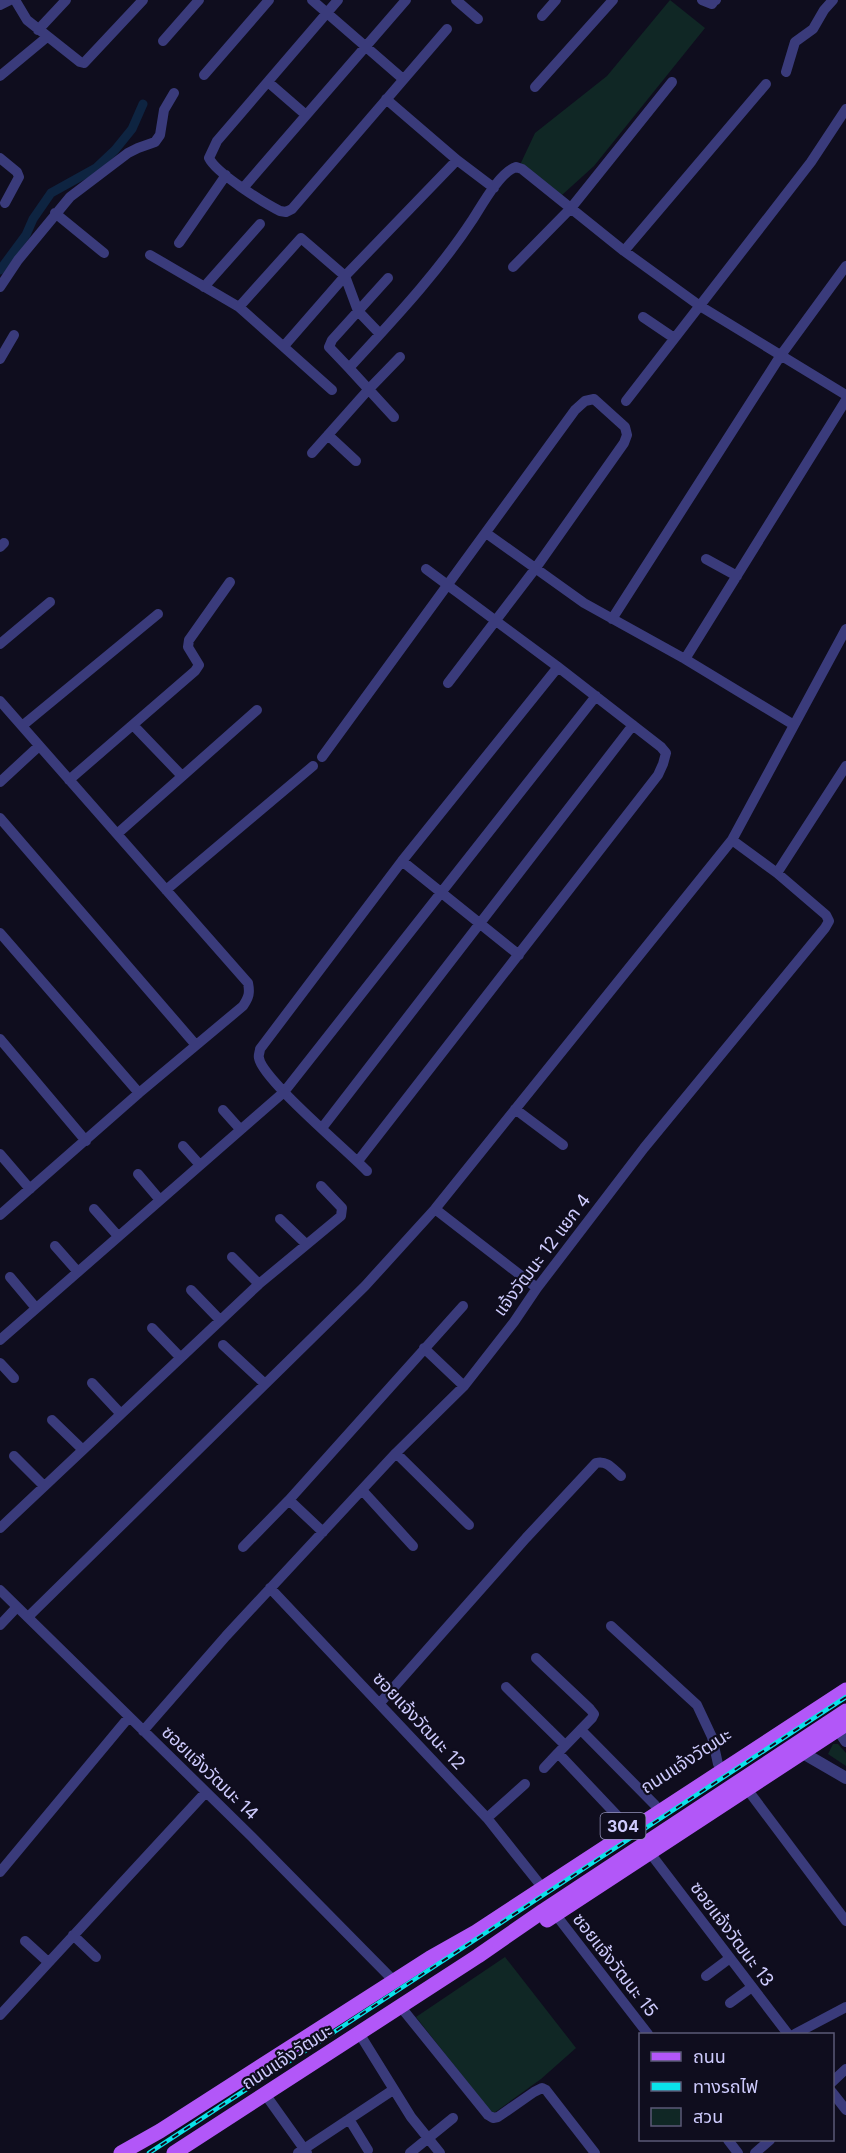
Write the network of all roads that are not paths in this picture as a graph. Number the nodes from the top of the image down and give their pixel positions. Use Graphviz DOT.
graph roads {
  1 [pos="10,0"];
  2 [pos="15,0"];
  3 [pos="66,0"];
  4 [pos="143,0"];
  5 [pos="199,0"];
  6 [pos="269,0"];
  7 [pos="312,0"];
  8 [pos="338,0"];
  9 [pos="406,0"];
  10 [pos="456,0"];
  11 [pos="556,0"];
  12 [pos="613,0"];
  13 [pos="702,0"];
  14 [pos="717,0"];
  15 [pos="833,0"];
  16 [pos="0,5"];
  17 [pos="327,13"];
  18 [pos="542,16"];
  19 [pos="478,19"];
  20 [pos="447,29"];
  21 [pos="38,30"];
  22 [pos="47,37"];
  23 [pos="163,41"];
  24 [pos="366,46"];
  25 [pos="786,72"];
  26 [pos="204,75"];
  27 [pos="0,76"];
  28 [pos="403,79"];
  29 [pos="268,82"];
  30 [pos="672,82"];
  31 [pos="766,84"];
  32 [pos="534,87"];
  33 [pos="174,93"];
  34 [pos="386,99"];
  35 [pos="846,109"];
  36 [pos="306,115"];
  37 [pos="0,158"];
  38 [pos="457,160"];
  39 [pos="226,175"];
  40 [pos="244,187"];
  41 [pos="494,188"];
  42 [pos="5,203"];
  43 [pos="571,207"];
  44 [pos="55,213"];
  45 [pos="260,224"];
  46 [pos="179,243"];
  47 [pos="624,251"];
  48 [pos="104,253"];
  49 [pos="150,255"];
  50 [pos="846,266"];
  51 [pos="513,267"];
  52 [pos="345,276"];
  53 [pos="388,278"];
  54 [pos="0,287"];
  55 [pos="204,287"];
  56 [pos="700,306"];
  57 [pos="239,307"];
  58 [pos="358,310"];
  59 [pos="644,317"];
  60 [pos="380,334"];
  61 [pos="14,335"];
  62 [pos="674,338"];
  63 [pos="284,346"];
  64 [pos="781,355"];
  65 [pos="400,357"];
  66 [pos="0,359"];
  67 [pos="349,368"];
  68 [pos="332,390"];
  69 [pos="368,390"];
  70 [pos="846,397"];
  71 [pos="626,401"];
  72 [pos="394,417"];
  73 [pos="328,435"];
  74 [pos="312,453"];
  75 [pos="356,461"];
  76 [pos="486,533"];
  77 [pos="706,559"];
  78 [pos="535,568"];
  79 [pos="426,569"];
  80 [pos="737,576"];
  81 [pos="230,582"];
  82 [pos="449,586"];
  83 [pos="50,602"];
  84 [pos="158,614"];
  85 [pos="612,619"];
  86 [pos="494,621"];
  87 [pos="846,629"];
  88 [pos="0,644"];
  89 [pos="685,659"];
  90 [pos="558,667"];
  91 [pos="448,683"];
  92 [pos="596,696"];
  93 [pos="0,701"];
  94 [pos="257,710"];
  95 [pos="133,725"];
  96 [pos="633,725"];
  97 [pos="794,725"];
  98 [pos="22,726"];
  99 [pos="39,746"];
  100 [pos="322,757"];
  101 [pos="313,766"];
  102 [pos="846,766"];
  103 [pos="182,776"];
  104 [pos="69,780"];
  105 [pos="0,782"];
  106 [pos="0,818"];
  107 [pos="117,834"];
  108 [pos="732,840"];
  109 [pos="402,861"];
  110 [pos="777,873"];
  111 [pos="166,890"];
  112 [pos="442,893"];
  113 [pos="480,924"];
  114 [pos="0,933"];
  115 [pos="519,955"];
  116 [pos="0,1039"];
  117 [pos="195,1044"];
  118 [pos="139,1092"];
  119 [pos="284,1092"];
  120 [pos="515,1109"];
  121 [pos="223,1110"];
  122 [pos="322,1128"];
  123 [pos="240,1129"];
  124 [pos="86,1141"];
  125 [pos="563,1145"];
  126 [pos="183,1146"];
  127 [pos="0,1154"];
  128 [pos="358,1161"];
  129 [pos="200,1165"];
  130 [pos="367,1172"];
  131 [pos="138,1174"];
  132 [pos="321,1186"];
  133 [pos="30,1189"];
  134 [pos="160,1200"];
  135 [pos="94,1209"];
  136 [pos="435,1209"];
  137 [pos="0,1215"];
  138 [pos="280,1219"];
  139 [pos="118,1236"];
  140 [pos="306,1244"];
  141 [pos="56,1246"];
  142 [pos="232,1257"];
  143 [pos="78,1272"];
  144 [pos="10,1277"];
  145 [pos="259,1284"];
  146 [pos="537,1288"];
  147 [pos="191,1290"];
  148 [pos="463,1306"];
  149 [pos="36,1308"];
  150 [pos="220,1320"];
  151 [pos="152,1328"];
  152 [pos="0,1340"];
  153 [pos="223,1345"];
  154 [pos="424,1348"];
  155 [pos="180,1357"];
  156 [pos="0,1363"];
  157 [pos="14,1378"];
  158 [pos="92,1383"];
  159 [pos="265,1384"];
  160 [pos="464,1386"];
  161 [pos="120,1413"];
  162 [pos="52,1420"];
  163 [pos="82,1449"];
  164 [pos="396,1453"];
  165 [pos="14,1456"];
  166 [pos="621,1476"];
  167 [pos="44,1486"];
  168 [pos="362,1490"];
  169 [pos="289,1500"];
  170 [pos="1,1524"];
  171 [pos="469,1525"];
  172 [pos="323,1532"];
  173 [pos="413,1546"];
  174 [pos="243,1547"];
  175 [pos="270,1588"];
  176 [pos="0,1590"];
  177 [pos="17,1607"];
  178 [pos="28,1617"];
  179 [pos="0,1625"];
  180 [pos="611,1626"];
  181 [pos="536,1658"];
  182 [pos="846,1680"];
  183 [pos="506,1687"];
  184 [pos="846,1690"];
  185 [pos="818,1698"];
  186 [pos="380,1703"];
  187 [pos="846,1711"];
  188 [pos="129,1717"];
  189 [pos="581,1730"];
  190 [pos="143,1731"];
  191 [pos="843,1731"];
  192 [pos="764,1734"];
  193 [pos="562,1749"];
  194 [pos="803,1753"];
  195 [pos="786,1763"];
  196 [pos="718,1764"];
  197 [pos="544,1768"];
  198 [pos="846,1778"];
  199 [pos="525,1784"];
  200 [pos="747,1789"];
  201 [pos="206,1792"];
  202 [pos="655,1805"];
  203 [pos="488,1818"];
  204 [pos="626,1824"];
  205 [pos="650,1853"];
  206 [pos="0,1872"];
  207 [pos="538,1882"];
  208 [pos="556,1915"];
  209 [pos="846,1921"];
  210 [pos="73,1935"];
  211 [pos="25,1941"];
  212 [pos="478,1956"];
  213 [pos="96,1957"];
  214 [pos="430,1958"];
  215 [pos="730,1958"];
  216 [pos="48,1962"];
  217 [pos="706,1976"];
  218 [pos="394,1981"];
  219 [pos="752,1987"];
  220 [pos="730,2002"];
  221 [pos="400,2006"];
  222 [pos="846,2007"];
  223 [pos="0,2015"];
  224 [pos="359,2033"];
  225 [pos="647,2033"];
  226 [pos="787,2033"];
  227 [pos="797,2033"];
  228 [pos="846,2069"];
  229 [pos="834,2080"];
  230 [pos="393,2090"];
  231 [pos="266,2094"];
  232 [pos="834,2095"];
  233 [pos="846,2110"];
  234 [pos="453,2118"];
  235 [pos="349,2119"];
  236 [pos="150,2137"];
  237 [pos="428,2138"];
  238 [pos="768,2141"];
  239 [pos="368,2150"];
  240 [pos="181,2151"];
  241 [pos="303,2151"];
  242 [pos="121,2153"];
  243 [pos="131,2153"];
  244 [pos="410,2153"];
  245 [pos="440,2153"];
  246 [pos="595,2153"];
  247 [pos="755,2153"];
  1 -- 16 [label="street"];
  2 -- 21 [label="street"];
  3 -- 21 [label="street"];
  4 -- 22 [label="street"];
  5 -- 23 [label="street"];
  6 -- 26 [label="street"];
  7 -- 17 [label="street"];
  8 -- 17 [label="street"];
  9 -- 24 [label="street"];
  10 -- 19 [label="street"];
  11 -- 18 [label="street"];
  12 -- 32 [label="street"];
  13 -- 14 [label="street"];
  15 -- 25 [label="street"];
  17 -- 24 [label="street"];
  17 -- 29 [label="street"];
  20 -- 28 [label="street"];
  21 -- 22 [label="street"];
  22 -- 27 [label="street"];
  24 -- 28 [label="street"];
  24 -- 36 [label="street"];
  28 -- 34 [label="street"];
  29 -- 36 [label="street"];
  29 -- 39 [label="street"];
  30 -- 43 [label="street"];
  31 -- 47 [label="street"];
  33 -- 44 [label="street"];
  34 -- 38 [label="street"];
  34 -- 40 [label="street"];
  35 -- 56 [label="street"];
  36 -- 40 [label="street"];
  37 -- 42 [label="street"];
  38 -- 41 [label="street"];
  38 -- 52 [label="street"];
  39 -- 40 [label="street"];
  39 -- 46 [label="street"];
  41 -- 43 [label="street"];
  41 -- 60 [label="street"];
  43 -- 47 [label="street"];
  43 -- 51 [label="street"];
  44 -- 48 [label="street"];
  44 -- 54 [label="street"];
  45 -- 55 [label="street"];
  47 -- 56 [label="street"];
  49 -- 55 [label="street"];
  50 -- 64 [label="street"];
  52 -- 57 [label="street"];
  52 -- 58 [label="street"];
  52 -- 63 [label="street"];
  53 -- 58 [label="street"];
  55 -- 57 [label="street"];
  56 -- 62 [label="street"];
  56 -- 64 [label="street"];
  57 -- 63 [label="street"];
  58 -- 60 [label="street"];
  58 -- 67 [label="street"];
  59 -- 62 [label="street"];
  60 -- 67 [label="street"];
  61 -- 66 [label="street"];
  62 -- 71 [label="street"];
  63 -- 68 [label="street"];
  64 -- 70 [label="street"];
  64 -- 85 [label="street"];
  65 -- 69 [label="street"];
  67 -- 69 [label="street"];
  69 -- 72 [label="street"];
  69 -- 73 [label="street"];
  70 -- 80 [label="street"];
  73 -- 74 [label="street"];
  73 -- 75 [label="street"];
  76 -- 78 [label="street"];
  76 -- 78 [label="street"];
  76 -- 82 [label="street"];
  77 -- 80 [label="street"];
  78 -- 85 [label="street"];
  78 -- 86 [label="street"];
  79 -- 82 [label="street"];
  80 -- 89 [label="street"];
  81 -- 95 [label="street"];
  82 -- 86 [label="street"];
  82 -- 100 [label="street"];
  83 -- 88 [label="street"];
  84 -- 98 [label="street"];
  85 -- 89 [label="street"];
  86 -- 90 [label="street"];
  86 -- 91 [label="street"];
  87 -- 97 [label="street"];
  89 -- 97 [label="street"];
  90 -- 92 [label="street"];
  90 -- 109 [label="street"];
  92 -- 96 [label="street"];
  92 -- 112 [label="street"];
  93 -- 98 [label="street"];
  94 -- 103 [label="street"];
  95 -- 103 [label="street"];
  95 -- 104 [label="street"];
  96 -- 113 [label="street"];
  96 -- 115 [label="street"];
  97 -- 108 [label="street"];
  98 -- 99 [label="street"];
  99 -- 104 [label="street"];
  99 -- 105 [label="street"];
  101 -- 111 [label="street"];
  102 -- 110 [label="street"];
  103 -- 107 [label="street"];
  104 -- 107 [label="street"];
  106 -- 117 [label="street"];
  107 -- 111 [label="street"];
  108 -- 110 [label="street"];
  108 -- 120 [label="street"];
  109 -- 112 [label="street"];
  109 -- 119 [label="street"];
  110 -- 146 [label="street, แจ้งวัฒนะ 12 แยก 4"];
  111 -- 117 [label="street"];
  112 -- 113 [label="street"];
  112 -- 119 [label="street"];
  113 -- 115 [label="street"];
  113 -- 122 [label="street"];
  114 -- 118 [label="street"];
  115 -- 128 [label="street"];
  116 -- 124 [label="street"];
  117 -- 118 [label="street"];
  118 -- 124 [label="street"];
  119 -- 122 [label="street"];
  119 -- 123 [label="street"];
  120 -- 125 [label="street"];
  120 -- 136 [label="street"];
  121 -- 123 [label="street"];
  122 -- 128 [label="street"];
  123 -- 129 [label="street"];
  124 -- 133 [label="street"];
  126 -- 129 [label="street"];
  127 -- 133 [label="street"];
  128 -- 130 [label="street"];
  129 -- 134 [label="street"];
  131 -- 134 [label="street"];
  132 -- 140 [label="street"];
  133 -- 137 [label="street"];
  134 -- 139 [label="street"];
  135 -- 139 [label="street"];
  136 -- 146 [label="street"];
  136 -- 159 [label="street"];
  138 -- 140 [label="street"];
  139 -- 143 [label="street"];
  140 -- 145 [label="street"];
  141 -- 143 [label="street"];
  142 -- 145 [label="street"];
  143 -- 149 [label="street"];
  144 -- 149 [label="street"];
  145 -- 150 [label="street"];
  146 -- 160 [label="street, แจ้งวัฒนะ 12 แยก 4"];
  147 -- 150 [label="street"];
  148 -- 154 [label="street"];
  149 -- 152 [label="street"];
  150 -- 155 [label="street"];
  151 -- 155 [label="street"];
  153 -- 159 [label="street"];
  154 -- 160 [label="street"];
  154 -- 169 [label="street"];
  155 -- 161 [label="street"];
  156 -- 157 [label="street"];
  158 -- 161 [label="street"];
  159 -- 178 [label="street"];
  160 -- 164 [label="street, แจ้งวัฒนะ 12 แยก 4"];
  161 -- 163 [label="street"];
  162 -- 163 [label="street"];
  163 -- 167 [label="street"];
  164 -- 168 [label="street, แจ้งวัฒนะ 12 แยก 4"];
  164 -- 171 [label="street"];
  165 -- 167 [label="street"];
  166 -- 186 [label="street"];
  167 -- 170 [label="street"];
  168 -- 172 [label="street, แจ้งวัฒนะ 12 แยก 4"];
  168 -- 173 [label="street"];
  169 -- 172 [label="street"];
  169 -- 174 [label="street"];
  172 -- 175 [label="street, แจ้งวัฒนะ 12 แยก 4"];
  175 -- 186 [label="street, ซอยแจ้งวัฒนะ 12"];
  175 -- 190 [label="street, แจ้งวัฒนะ 12 แยก 4"];
  176 -- 177 [label="street, ซอยแจ้งวัฒนะ 14"];
  177 -- 178 [label="street, ซอยแจ้งวัฒนะ 14"];
  177 -- 179 [label="street"];
  178 -- 188 [label="street, ซอยแจ้งวัฒนะ 14"];
  180 -- 196 [label="street"];
  181 -- 189 [label="street"];
  182 -- 185 [label="main road, ถนนแจ้งวัฒนะ / 304"];
  183 -- 193 [label="street"];
  184 -- 214 [label="main road, ถนนแจ้งวัฒนะ / 304"];
  185 -- 191 [label="main road"];
  185 -- 192 [label="main road, ถนนแจ้งวัฒนะ / 304"];
  186 -- 203 [label="street, ซอยแจ้งวัฒนะ 12"];
  187 -- 212 [label="main road, ถนนแจ้งวัฒนะ / 304"];
  188 -- 190 [label="street, ซอยแจ้งวัฒนะ 14"];
  188 -- 206 [label="street"];
  189 -- 193 [label="street"];
  189 -- 202 [label="street"];
  190 -- 201 [label="street, ซอยแจ้งวัฒนะ 14"];
  191 -- 194 [label="main road, ถนนแจ้งวัฒนะ / 304"];
  192 -- 195 [label="main road"];
  192 -- 196 [label="main road, ถนนแจ้งวัฒนะ / 304"];
  193 -- 197 [label="street"];
  193 -- 204 [label="street"];
  194 -- 195 [label="main road, ถนนแจ้งวัฒนะ / 304"];
  194 -- 198 [label="street"];
  195 -- 200 [label="main road, ถนนแจ้งวัฒนะ / 304"];
  196 -- 202 [label="main road, ถนนแจ้งวัฒนะ / 304"];
  199 -- 203 [label="street"];
  200 -- 205 [label="main road, ถนนแจ้งวัฒนะ / 304"];
  200 -- 209 [label="street"];
  201 -- 210 [label="street"];
  201 -- 218 [label="street, ซอยแจ้งวัฒนะ 14"];
  202 -- 204 [label="main road, ถนนแจ้งวัฒนะ / 304"];
  203 -- 207 [label="street, ซอยแจ้งวัฒนะ 12"];
  204 -- 207 [label="main road, ถนนแจ้งวัฒนะ / 304"];
  205 -- 208 [label="main road, ถนนแจ้งวัฒนะ / 304"];
  205 -- 215 [label="street, ซอยแจ้งวัฒนะ 13"];
  207 -- 214 [label="main road, ถนนแจ้งวัฒนะ / 304"];
  208 -- 212 [label="main road, ถนนแจ้งวัฒนะ / 304"];
  208 -- 225 [label="street, ซอยแจ้งวัฒนะ 15"];
  210 -- 213 [label="street"];
  210 -- 216 [label="street"];
  211 -- 216 [label="street"];
  212 -- 221 [label="main road, ถนนแจ้งวัฒนะ / 304"];
  214 -- 218 [label="main road, ถนนแจ้งวัฒนะ / 304"];
  215 -- 217 [label="street"];
  215 -- 219 [label="street, ซอยแจ้งวัฒนะ 13"];
  216 -- 223 [label="street"];
  218 -- 236 [label="main road, ถนนแจ้งวัฒนะ / 304"];
  219 -- 220 [label="street"];
  219 -- 226 [label="street, ซอยแจ้งวัฒนะ 13"];
  221 -- 224 [label="main road, ถนนแจ้งวัฒนะ / 304"];
  221 -- 246 [label="street"];
  222 -- 227 [label="street"];
  224 -- 230 [label="street"];
  224 -- 231 [label="main road, ถนนแจ้งวัฒนะ / 304"];
  228 -- 229 [label="street"];
  230 -- 235 [label="street"];
  230 -- 237 [label="street"];
  231 -- 240 [label="main road, ถนนแจ้งวัฒนะ / 304"];
  231 -- 241 [label="street"];
  232 -- 233 [label="street"];
  234 -- 237 [label="street"];
  235 -- 239 [label="street"];
  235 -- 241 [label="street"];
  236 -- 242 [label="main road, ถนนแจ้งวัฒนะ / 304"];
  236 -- 243 [label="main road, ถนนแจ้งวัฒนะ / 304"];
  237 -- 244 [label="street"];
  237 -- 245 [label="street"];
  238 -- 247 [label="street"];
}
